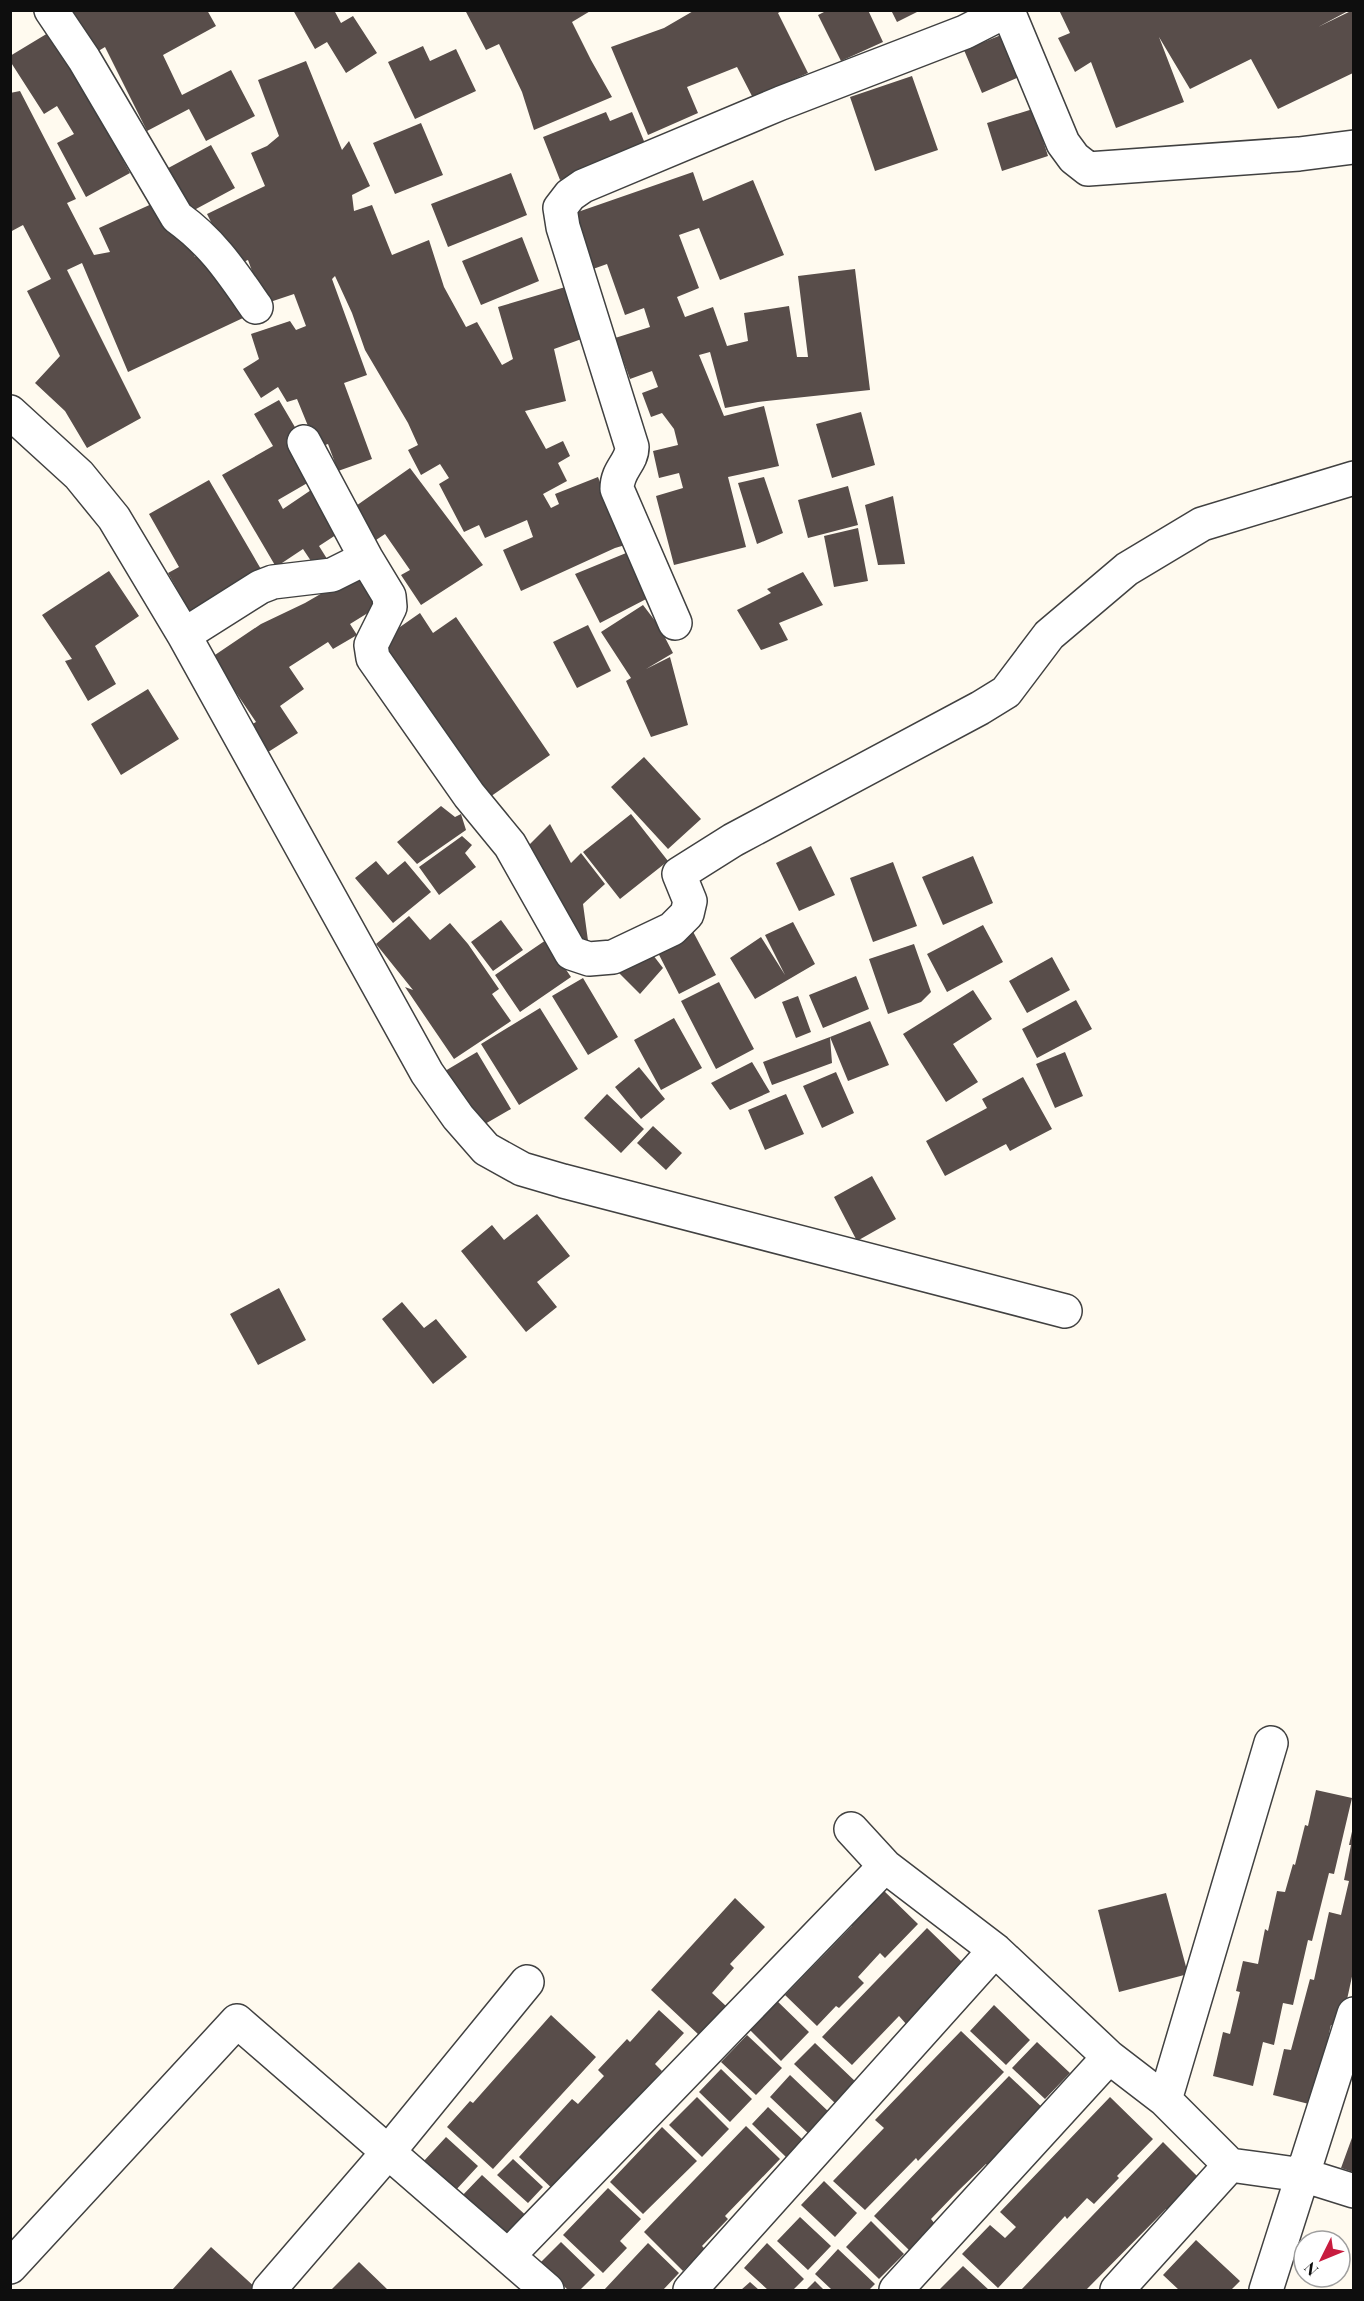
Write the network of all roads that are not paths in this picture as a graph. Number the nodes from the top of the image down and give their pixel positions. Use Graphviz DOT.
graph roads {
  1 [pos="51,10"];
  2 [pos="1008,11"];
  3 [pos="1353,147"];
  4 [pos="256,307"];
  5 [pos="10,412"];
  6 [pos="304,442"];
  7 [pos="1353,478"];
  8 [pos="366,558"];
  9 [pos="675,624"];
  10 [pos="184,635"];
  11 [pos="1065,1311"];
  12 [pos="1271,1743"];
  13 [pos="851,1829"];
  14 [pos="885,1866"];
  15 [pos="995,1950"];
  16 [pos="527,1982"];
  17 [pos="1353,2014"];
  18 [pos="1109,2057"];
  19 [pos="1165,2100"];
  20 [pos="389,2151"];
  21 [pos="1230,2165"];
  22 [pos="1303,2175"];
  23 [pos="1353,2191"];
  24 [pos="508,2256"];
  25 [pos="10,2267"];
  26 [pos="269,2290"];
  27 [pos="547,2290"];
  28 [pos="690,2290"];
  29 [pos="896,2290"];
  30 [pos="1117,2290"];
  31 [pos="1266,2290"];
  1 -- 4 [label="street"];
  2 -- 3 [label="street"];
  2 -- 9 [label="street"];
  5 -- 10 [label="street"];
  6 -- 8 [label="street"];
  7 -- 8 [label="street"];
  8 -- 10 [label="street"];
  10 -- 11 [label="street"];
  12 -- 19 [label="street"];
  13 -- 14 [label="street"];
  14 -- 15 [label="street"];
  14 -- 24 [label="street"];
  15 -- 18 [label="street"];
  15 -- 28 [label="street"];
  16 -- 20 [label="street"];
  17 -- 22 [label="street"];
  18 -- 19 [label="street"];
  18 -- 29 [label="street"];
  19 -- 21 [label="street"];
  20 -- 24 [label="street"];
  20 -- 25 [label="street"];
  20 -- 26 [label="street"];
  21 -- 22 [label="street"];
  21 -- 30 [label="street"];
  22 -- 23 [label="street"];
  22 -- 31 [label="street"];
  24 -- 27 [label="street"];
}
